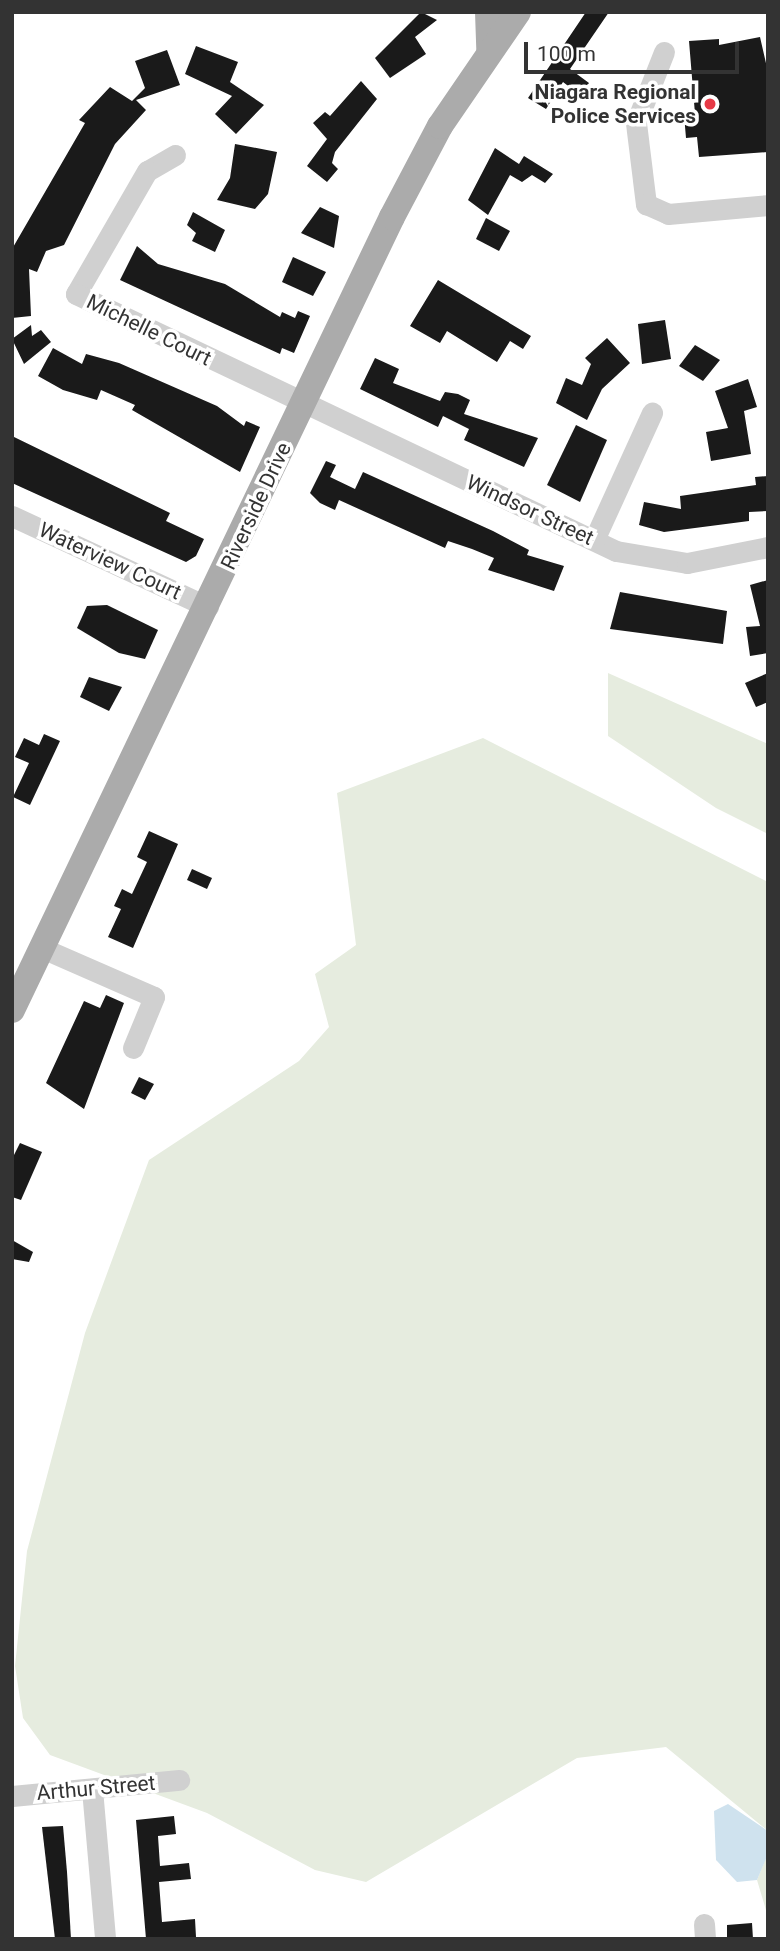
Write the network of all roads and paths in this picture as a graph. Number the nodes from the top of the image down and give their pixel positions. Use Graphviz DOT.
graph roads {
  1 [pos="488,12"];
  2 [pos="518,12"];
  3 [pos="489,49"];
  4 [pos="664,52"];
  5 [pos="175,155"];
  6 [pos="768,205"];
  7 [pos="305,404"];
  8 [pos="652,413"];
  9 [pos="12,516"];
  10 [pos="594,540"];
  11 [pos="768,547"];
  12 [pos="208,607"];
  13 [pos="42,948"];
  14 [pos="12,1010"];
  15 [pos="133,1048"];
  16 [pos="179,1780"];
  17 [pos="92,1789"];
  18 [pos="12,1796"];
  19 [pos="105,1939"];
  1 -- 3 [label="main road"];
  2 -- 3 [label="main road, Riverside Drive"];
  3 -- 7 [label="main road, Riverside Drive"];
  4 -- 6 [label="street"];
  5 -- 7 [label="street, Michelle Court"];
  7 -- 10 [label="street, Windsor Street"];
  7 -- 12 [label="main road, Riverside Drive"];
  8 -- 10 [label="street"];
  9 -- 12 [label="street, Waterview Court"];
  10 -- 11 [label="street, Windsor Street"];
  12 -- 13 [label="main road, Riverside Drive"];
  13 -- 14 [label="main road, Riverside Drive"];
  13 -- 15 [label="street"];
  16 -- 17 [label="street, Arthur Street"];
  17 -- 18 [label="street, Arthur Street"];
  17 -- 19 [label="street"];
}
